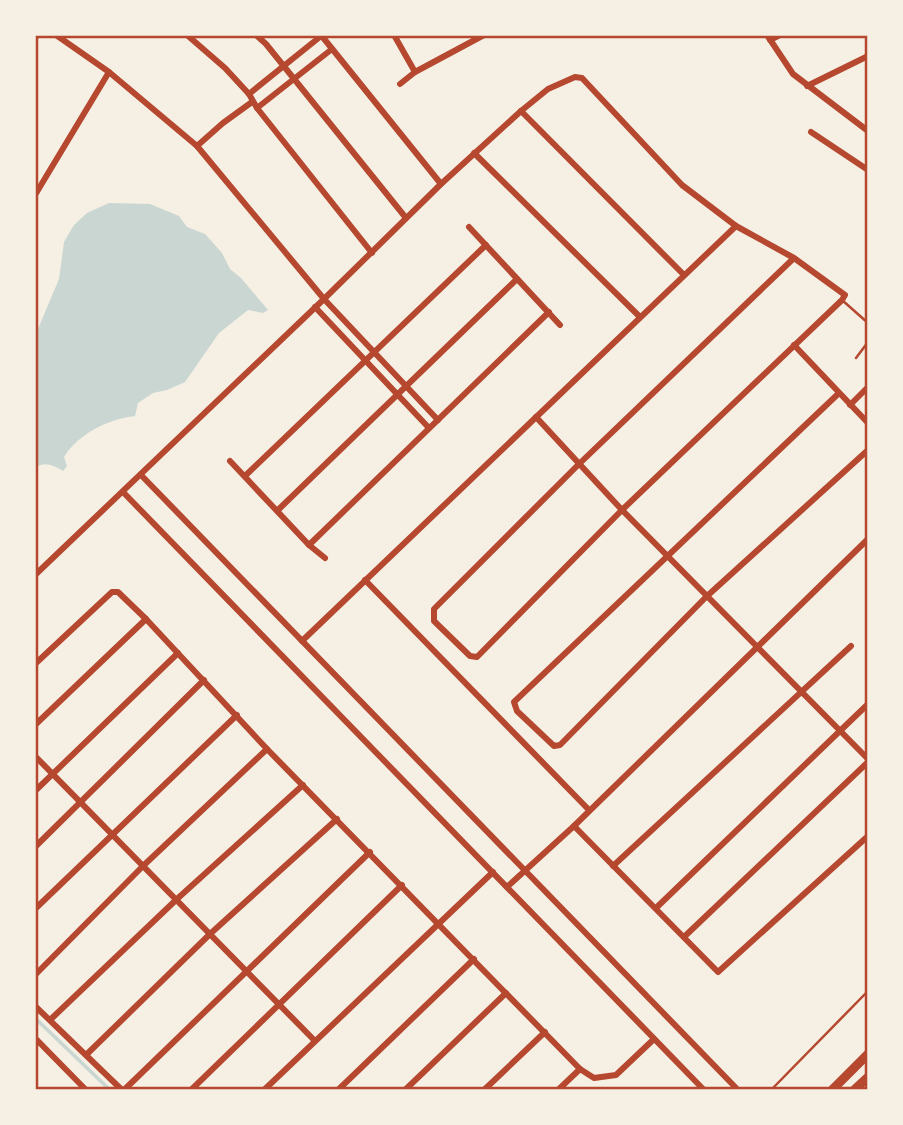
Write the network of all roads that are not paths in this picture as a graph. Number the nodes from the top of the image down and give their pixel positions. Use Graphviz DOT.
graph roads {
  1 [pos="55,35"];
  2 [pos="187,35"];
  3 [pos="256,35"];
  4 [pos="321,35"];
  5 [pos="394,35"];
  6 [pos="464,35"];
  7 [pos="484,35"];
  8 [pos="780,35"];
  9 [pos="768,38"];
  10 [pos="468,44"];
  11 [pos="331,49"];
  12 [pos="868,56"];
  13 [pos="283,66"];
  14 [pos="108,72"];
  15 [pos="415,72"];
  16 [pos="293,79"];
  17 [pos="400,84"];
  18 [pos="807,86"];
  19 [pos="249,94"];
  20 [pos="252,102"];
  21 [pos="257,108"];
  22 [pos="522,111"];
  23 [pos="868,131"];
  24 [pos="811,132"];
  25 [pos="197,146"];
  26 [pos="474,153"];
  27 [pos="868,170"];
  28 [pos="441,184"];
  29 [pos="35,195"];
  30 [pos="406,218"];
  31 [pos="736,226"];
  32 [pos="469,227"];
  33 [pos="486,245"];
  34 [pos="372,253"];
  35 [pos="793,258"];
  36 [pos="684,275"];
  37 [pos="517,279"];
  38 [pos="324,299"];
  39 [pos="842,300"];
  40 [pos="315,307"];
  41 [pos="549,312"];
  42 [pos="640,317"];
  43 [pos="868,323"];
  44 [pos="560,325"];
  45 [pos="868,342"];
  46 [pos="794,345"];
  47 [pos="374,352"];
  48 [pos="856,358"];
  49 [pos="365,360"];
  50 [pos="407,387"];
  51 [pos="868,387"];
  52 [pos="838,394"];
  53 [pos="398,395"];
  54 [pos="850,405"];
  55 [pos="536,417"];
  56 [pos="438,420"];
  57 [pos="868,423"];
  58 [pos="429,428"];
  59 [pos="868,450"];
  60 [pos="230,461"];
  61 [pos="579,464"];
  62 [pos="141,475"];
  63 [pos="245,476"];
  64 [pos="123,492"];
  65 [pos="278,510"];
  66 [pos="622,510"];
  67 [pos="868,539"];
  68 [pos="309,545"];
  69 [pos="667,555"];
  70 [pos="325,558"];
  71 [pos="35,575"];
  72 [pos="365,580"];
  73 [pos="706,597"];
  74 [pos="146,619"];
  75 [pos="302,641"];
  76 [pos="851,646"];
  77 [pos="757,647"];
  78 [pos="178,653"];
  79 [pos="35,664"];
  80 [pos="204,680"];
  81 [pos="802,691"];
  82 [pos="868,704"];
  83 [pos="237,715"];
  84 [pos="35,725"];
  85 [pos="840,730"];
  86 [pos="267,748"];
  87 [pos="35,756"];
  88 [pos="868,760"];
  89 [pos="53,774"];
  90 [pos="303,785"];
  91 [pos="35,791"];
  92 [pos="81,803"];
  93 [pos="589,810"];
  94 [pos="337,819"];
  95 [pos="574,826"];
  96 [pos="112,834"];
  97 [pos="868,836"];
  98 [pos="35,847"];
  99 [pos="370,852"];
  100 [pos="143,866"];
  101 [pos="614,866"];
  102 [pos="493,872"];
  103 [pos="523,872"];
  104 [pos="402,885"];
  105 [pos="508,886"];
  106 [pos="177,899"];
  107 [pos="656,908"];
  108 [pos="35,909"];
  109 [pos="438,922"];
  110 [pos="210,934"];
  111 [pos="684,937"];
  112 [pos="474,959"];
  113 [pos="245,970"];
  114 [pos="35,975"];
  115 [pos="868,990"];
  116 [pos="506,993"];
  117 [pos="279,1005"];
  118 [pos="35,1006"];
  119 [pos="50,1020"];
  120 [pos="545,1032"];
  121 [pos="35,1038"];
  122 [pos="654,1039"];
  123 [pos="314,1041"];
  124 [pos="868,1054"];
  125 [pos="86,1055"];
  126 [pos="580,1069"];
  127 [pos="868,1077"];
  128 [pos="86,1090"];
  129 [pos="123,1090"];
  130 [pos="191,1090"];
  131 [pos="264,1090"];
  132 [pos="338,1090"];
  133 [pos="405,1090"];
  134 [pos="484,1090"];
  135 [pos="558,1090"];
  136 [pos="704,1090"];
  137 [pos="738,1090"];
  138 [pos="771,1090"];
  139 [pos="832,1090"];
  140 [pos="854,1090"];
  1 -- 14 [label="street"];
  2 -- 19 [label="street"];
  3 -- 13 [label="street"];
  4 -- 11 [label="street"];
  4 -- 13 [label="street"];
  5 -- 15 [label="street"];
  6 -- 10 [label="street"];
  7 -- 10 [label="street"];
  8 -- 9 [label="street"];
  9 -- 18 [label="street"];
  10 -- 15 [label="street"];
  11 -- 16 [label="street"];
  11 -- 28 [label="street"];
  12 -- 18 [label="street"];
  13 -- 16 [label="street"];
  13 -- 19 [label="street"];
  14 -- 25 [label="street"];
  14 -- 29 [label="street"];
  15 -- 17 [label="street"];
  16 -- 21 [label="street"];
  16 -- 30 [label="street"];
  18 -- 23 [label="street"];
  19 -- 20 [label="street"];
  20 -- 21 [label="street"];
  20 -- 25 [label="street"];
  21 -- 34 [label="street"];
  22 -- 26 [label="street"];
  22 -- 31 [label="street"];
  22 -- 36 [label="street"];
  24 -- 27 [label="street"];
  25 -- 38 [label="street"];
  26 -- 28 [label="street"];
  26 -- 42 [label="street"];
  28 -- 30 [label="street"];
  30 -- 34 [label="street"];
  31 -- 35 [label="street"];
  31 -- 36 [label="street"];
  32 -- 33 [label="street"];
  33 -- 37 [label="street"];
  33 -- 47 [label="street"];
  34 -- 38 [label="street"];
  35 -- 39 [label="street"];
  35 -- 61 [label="street"];
  36 -- 42 [label="street"];
  37 -- 41 [label="street"];
  37 -- 50 [label="street"];
  38 -- 40 [label="street"];
  38 -- 47 [label="street"];
  39 -- 43 [label="lane"];
  39 -- 46 [label="street"];
  40 -- 49 [label="street"];
  40 -- 62 [label="street"];
  41 -- 44 [label="street"];
  41 -- 56 [label="street"];
  42 -- 55 [label="street"];
  45 -- 48 [label="lane"];
  46 -- 52 [label="street"];
  46 -- 66 [label="street"];
  47 -- 49 [label="street"];
  47 -- 50 [label="street"];
  49 -- 53 [label="street"];
  49 -- 63 [label="street"];
  50 -- 53 [label="street"];
  50 -- 56 [label="street"];
  51 -- 54 [label="street"];
  52 -- 54 [label="street"];
  52 -- 69 [label="street"];
  53 -- 58 [label="street"];
  53 -- 65 [label="street"];
  54 -- 57 [label="street"];
  55 -- 61 [label="street"];
  55 -- 72 [label="street"];
  56 -- 58 [label="street"];
  58 -- 68 [label="street"];
  59 -- 73 [label="street"];
  60 -- 63 [label="street"];
  61 -- 66 [label="street"];
  61 -- 66 [label="street"];
  62 -- 64 [label="street"];
  62 -- 75 [label="street"];
  63 -- 65 [label="street"];
  64 -- 71 [label="street"];
  64 -- 102 [label="street"];
  65 -- 68 [label="street"];
  66 -- 69 [label="street"];
  67 -- 77 [label="street"];
  68 -- 70 [label="street"];
  69 -- 73 [label="street"];
  69 -- 73 [label="street"];
  72 -- 75 [label="street"];
  72 -- 93 [label="street"];
  73 -- 77 [label="street"];
  74 -- 78 [label="street"];
  74 -- 79 [label="street"];
  74 -- 84 [label="street"];
  75 -- 103 [label="street"];
  76 -- 81 [label="street"];
  77 -- 81 [label="street"];
  77 -- 93 [label="street"];
  78 -- 80 [label="street"];
  78 -- 89 [label="street"];
  80 -- 83 [label="street"];
  80 -- 92 [label="street"];
  81 -- 85 [label="street"];
  81 -- 101 [label="street"];
  82 -- 85 [label="street"];
  83 -- 86 [label="street"];
  83 -- 96 [label="street"];
  85 -- 88 [label="street"];
  85 -- 107 [label="street"];
  86 -- 90 [label="street"];
  86 -- 100 [label="street"];
  87 -- 89 [label="street"];
  88 -- 111 [label="street"];
  89 -- 91 [label="street"];
  89 -- 92 [label="street"];
  90 -- 94 [label="street"];
  90 -- 106 [label="street"];
  92 -- 96 [label="street"];
  92 -- 98 [label="street"];
  93 -- 95 [label="street"];
  94 -- 99 [label="street"];
  94 -- 110 [label="street"];
  95 -- 101 [label="street"];
  95 -- 103 [label="street"];
  96 -- 100 [label="street"];
  96 -- 108 [label="street"];
  97 -- 111 [label="street"];
  99 -- 104 [label="street"];
  99 -- 113 [label="street"];
  100 -- 106 [label="street"];
  100 -- 114 [label="street"];
  101 -- 107 [label="street"];
  102 -- 105 [label="street"];
  102 -- 109 [label="street"];
  103 -- 105 [label="street"];
  103 -- 137 [label="street"];
  104 -- 109 [label="street"];
  104 -- 117 [label="street"];
  105 -- 122 [label="street"];
  106 -- 110 [label="street"];
  106 -- 119 [label="street"];
  107 -- 111 [label="street"];
  109 -- 112 [label="street"];
  109 -- 123 [label="street"];
  110 -- 113 [label="street"];
  110 -- 125 [label="street"];
  112 -- 116 [label="street"];
  112 -- 132 [label="street"];
  113 -- 117 [label="street"];
  113 -- 129 [label="street"];
  115 -- 138 [label="lane"];
  116 -- 120 [label="street"];
  116 -- 133 [label="street"];
  117 -- 123 [label="street"];
  117 -- 130 [label="street"];
  118 -- 119 [label="street"];
  119 -- 125 [label="street"];
  120 -- 126 [label="street"];
  120 -- 134 [label="street"];
  121 -- 128 [label="street"];
  122 -- 126 [label="street"];
  122 -- 136 [label="street"];
  123 -- 131 [label="street"];
  124 -- 139 [label="main road"];
  125 -- 129 [label="street"];
  126 -- 135 [label="street"];
  127 -- 140 [label="main road"];
}
